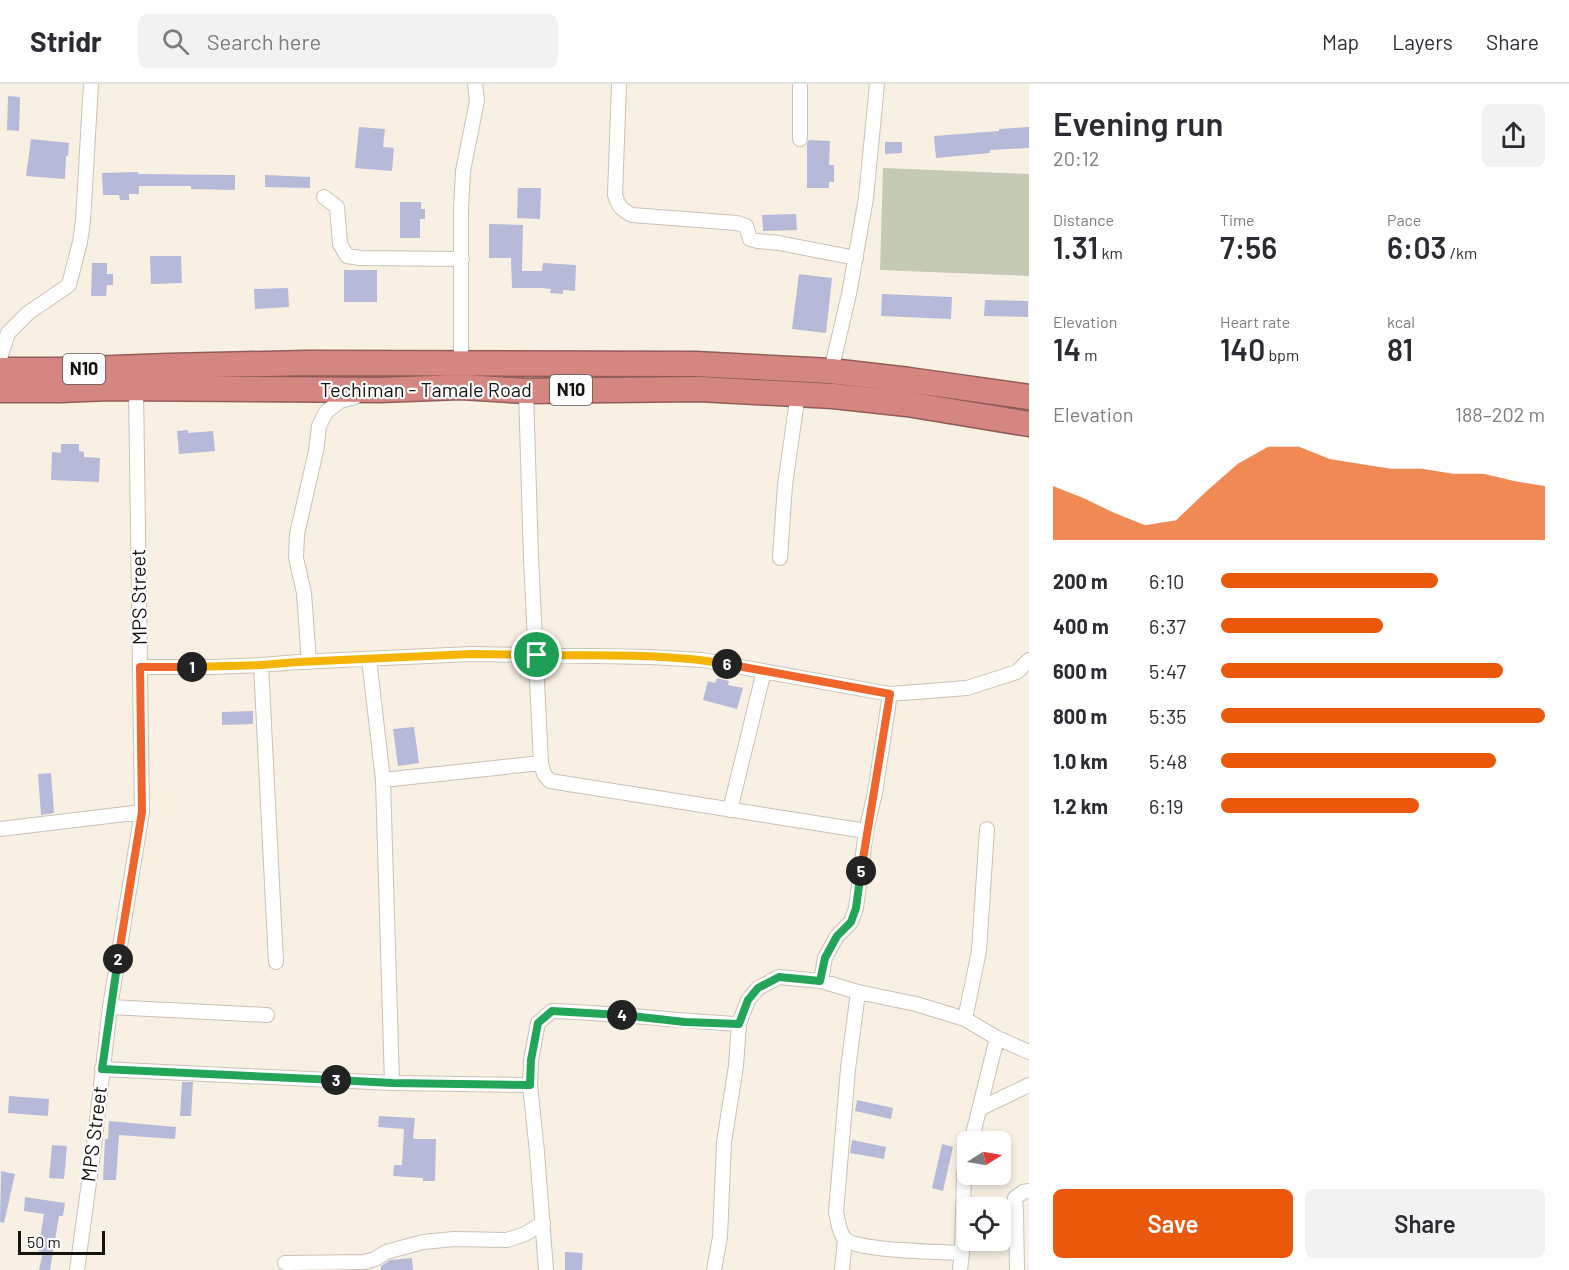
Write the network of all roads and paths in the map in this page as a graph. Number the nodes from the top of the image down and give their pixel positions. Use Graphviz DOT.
graph roads {
  1 [pos="91,84"];
  2 [pos="475,84"];
  3 [pos="487,84"];
  4 [pos="619,84"];
  5 [pos="800,84"];
  6 [pos="877,84"];
  7 [pos="477,101"];
  8 [pos="800,139"];
  9 [pos="324,197"];
  10 [pos="856,258"];
  11 [pos="462,259"];
  12 [pos="0,358"];
  13 [pos="461,363"];
  14 [pos="0,370"];
  15 [pos="831,371"];
  16 [pos="461,387"];
  17 [pos="136,388"];
  18 [pos="0,390"];
  19 [pos="380,390"];
  20 [pos="526,391"];
  21 [pos="798,393"];
  22 [pos="1029,397"];
  23 [pos="1029,424"];
  24 [pos="780,558"];
  25 [pos="537,655"];
  26 [pos="369,660"];
  27 [pos="1029,660"];
  28 [pos="309,662"];
  29 [pos="261,665"];
  30 [pos="140,667"];
  31 [pos="764,671"];
  32 [pos="890,694"];
  33 [pos="541,763"];
  34 [pos="383,780"];
  35 [pos="730,810"];
  36 [pos="142,812"];
  37 [pos="0,829"];
  38 [pos="987,829"];
  39 [pos="866,831"];
  40 [pos="276,962"];
  41 [pos="820,981"];
  42 [pos="858,992"];
  43 [pos="110,1007"];
  44 [pos="267,1015"];
  45 [pos="964,1019"];
  46 [pos="739,1024"];
  47 [pos="997,1038"];
  48 [pos="1029,1052"];
  49 [pos="102,1069"];
  50 [pos="392,1083"];
  51 [pos="530,1085"];
  52 [pos="1029,1085"];
  53 [pos="979,1109"];
  54 [pos="974,1131"];
  55 [pos="963,1185"];
  56 [pos="1029,1191"];
  57 [pos="543,1223"];
  58 [pos="845,1239"];
  59 [pos="962,1253"];
  60 [pos="285,1263"];
  61 [pos="77,1270"];
  62 [pos="546,1270"];
  63 [pos="714,1270"];
  64 [pos="842,1270"];
  65 [pos="960,1270"];
  66 [pos="1017,1270"];
  1 -- 12 [label="street"];
  2 -- 7 [label="street"];
  3 -- 7 [label="street"];
  4 -- 10 [label="street"];
  5 -- 8 [label="street"];
  6 -- 10 [label="street"];
  7 -- 11 [label="street"];
  9 -- 11 [label="street"];
  10 -- 15 [label="street"];
  11 -- 13 [label="street"];
  13 -- 14 [label="highway, Techiman - Tamale Road / N10"];
  13 -- 15 [label="highway, Techiman - Tamale Road / N10"];
  13 -- 16 [label="highway"];
  15 -- 22 [label="highway, Techiman - Tamale Road / N10"];
  16 -- 19 [label="highway, Techiman - Tamale Road / N10"];
  16 -- 20 [label="highway, Techiman - Tamale Road / N10"];
  17 -- 18 [label="highway, Techiman - Tamale Road / N10"];
  17 -- 19 [label="highway, Techiman - Tamale Road / N10"];
  17 -- 30 [label="street, MPS Street"];
  19 -- 28 [label="street"];
  20 -- 21 [label="highway, Techiman - Tamale Road / N10"];
  20 -- 25 [label="street"];
  21 -- 23 [label="highway, Techiman - Tamale Road / N10"];
  21 -- 24 [label="street"];
  25 -- 26 [label="street"];
  25 -- 31 [label="street"];
  25 -- 33 [label="street"];
  26 -- 28 [label="street"];
  26 -- 34 [label="street"];
  27 -- 32 [label="street"];
  28 -- 29 [label="street"];
  29 -- 30 [label="street"];
  29 -- 40 [label="street"];
  30 -- 36 [label="street, MPS Street"];
  31 -- 32 [label="street"];
  31 -- 35 [label="street"];
  32 -- 39 [label="street"];
  33 -- 34 [label="street"];
  33 -- 35 [label="street"];
  34 -- 50 [label="street"];
  35 -- 39 [label="street"];
  36 -- 37 [label="street"];
  36 -- 43 [label="street, MPS Street"];
  38 -- 45 [label="street"];
  39 -- 41 [label="street"];
  41 -- 42 [label="street"];
  41 -- 46 [label="street"];
  42 -- 45 [label="street"];
  42 -- 58 [label="street"];
  43 -- 44 [label="street"];
  43 -- 49 [label="street, MPS Street"];
  45 -- 47 [label="street"];
  46 -- 51 [label="street"];
  46 -- 63 [label="street"];
  47 -- 48 [label="street"];
  47 -- 53 [label="street"];
  49 -- 50 [label="street"];
  49 -- 61 [label="street, MPS Street"];
  50 -- 51 [label="street"];
  51 -- 57 [label="street"];
  52 -- 53 [label="street"];
  53 -- 54 [label="street"];
  55 -- 59 [label="street"];
  56 -- 66 [label="street"];
  57 -- 60 [label="street"];
  57 -- 62 [label="street"];
  58 -- 59 [label="street"];
  58 -- 64 [label="street"];
  59 -- 65 [label="street"];
}
